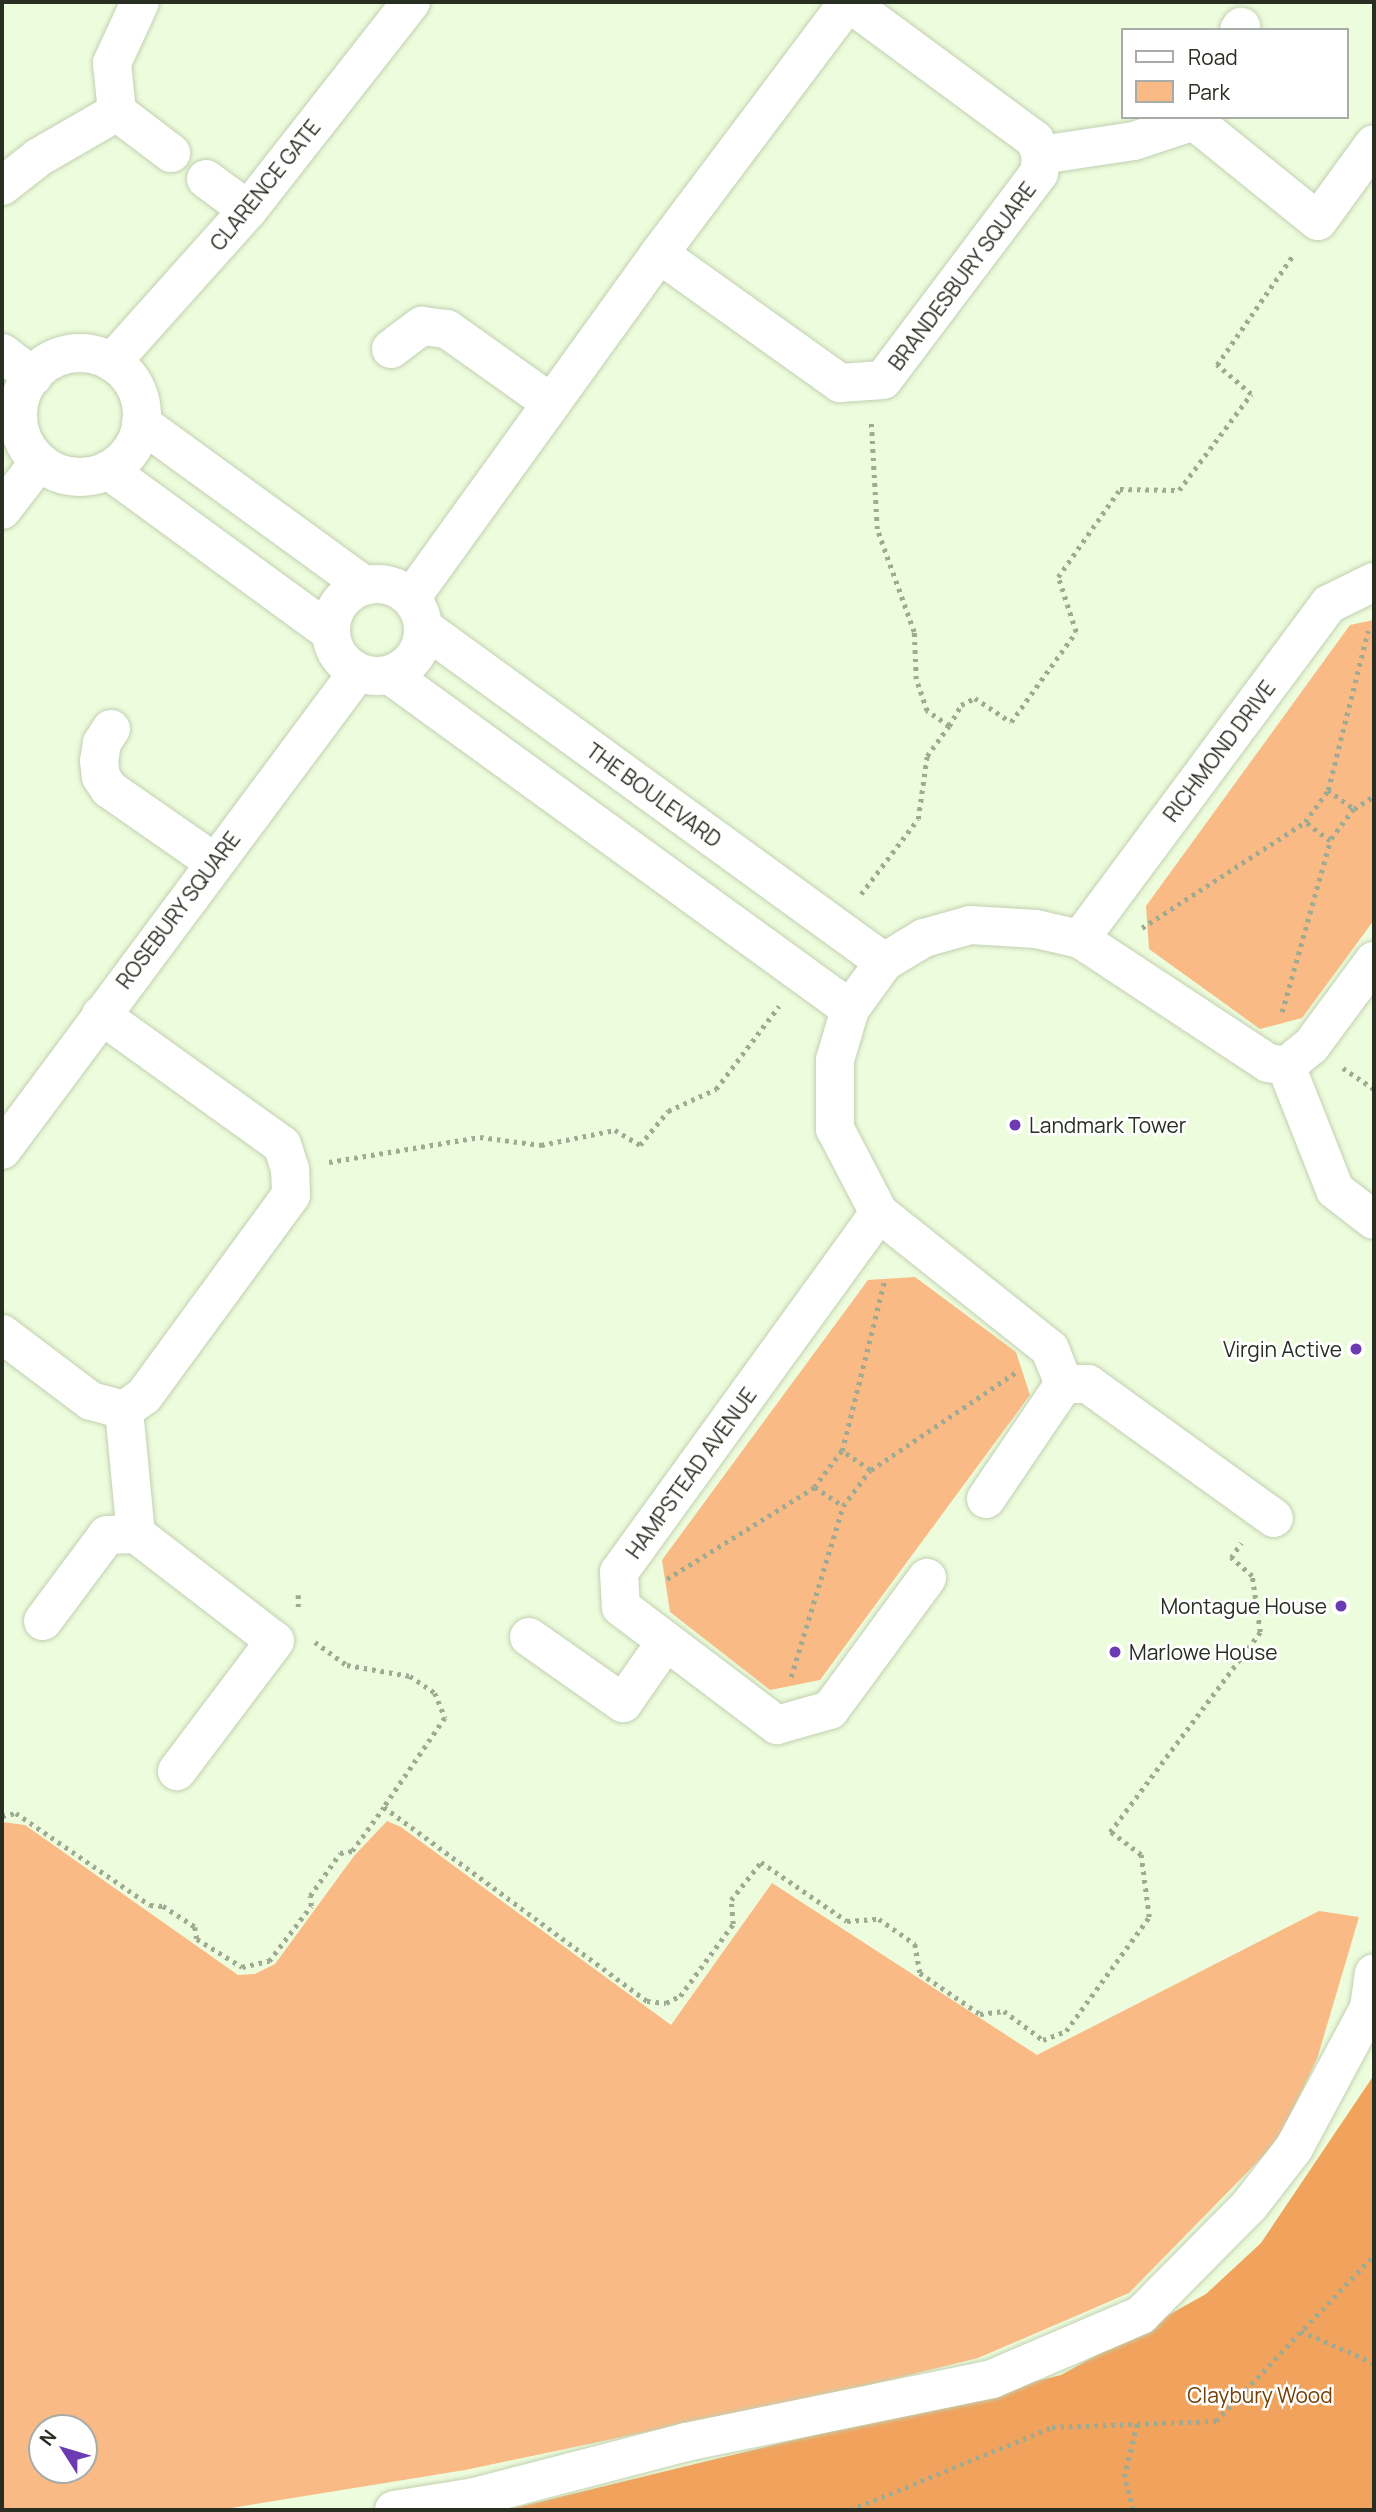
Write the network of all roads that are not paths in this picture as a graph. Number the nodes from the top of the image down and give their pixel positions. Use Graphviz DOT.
graph roads {
  1 [pos="140,2"];
  2 [pos="411,2"];
  3 [pos="117,112"];
  4 [pos="1194,119"];
  5 [pos="1374,144"];
  6 [pos="171,153"];
  7 [pos="1041,155"];
  8 [pos="206,179"];
  9 [pos="2,186"];
  10 [pos="248,210"];
  11 [pos="659,254"];
  12 [pos="391,349"];
  13 [pos="2,353"];
  14 [pos="112,362"];
  15 [pos="33,376"];
  16 [pos="551,403"];
  17 [pos="141,423"];
  18 [pos="39,462"];
  19 [pos="108,470"];
  20 [pos="2,510"];
  21 [pos="365,586"];
  22 [pos="1373,601"];
  23 [pos="417,613"];
  24 [pos="330,632"];
  25 [pos="374,674"];
  26 [pos="111,729"];
  27 [pos="214,862"];
  28 [pos="1092,946"];
  29 [pos="1374,961"];
  30 [pos="884,962"];
  31 [pos="850,1009"];
  32 [pos="101,1015"];
  33 [pos="1277,1065"];
  34 [pos="2,1150"];
  35 [pos="888,1220"];
  36 [pos="1374,1220"];
  37 [pos="2,1334"];
  38 [pos="1064,1384"];
  39 [pos="124,1410"];
  40 [pos="986,1499"];
  41 [pos="1269,1515"];
  42 [pos="136,1534"];
  43 [pos="927,1578"];
  44 [pos="43,1621"];
  45 [pos="529,1637"];
  46 [pos="665,1643"];
  47 [pos="177,1771"];
  48 [pos="1374,1973"];
  49 [pos="394,2510"];
  1 -- 3 [label="street"];
  2 -- 10 [label="street, CLARENCE GATE"];
  3 -- 6 [label="street"];
  3 -- 9 [label="street"];
  4 -- 5 [label="street"];
  4 -- 7 [label="street"];
  7 -- 11 [label="street, BRANDESBURY SQUARE"];
  7 -- 11 [label="street, BRANDESBURY SQUARE"];
  8 -- 10 [label="street"];
  10 -- 14 [label="street, CLARENCE GATE"];
  11 -- 16 [label="street, BRANDESBURY SQUARE"];
  12 -- 16 [label="street"];
  13 -- 15 [label="street"];
  14 -- 15 [label="street"];
  14 -- 17 [label="street"];
  15 -- 18 [label="street"];
  16 -- 23 [label="street, BRANDESBURY SQUARE"];
  17 -- 19 [label="street"];
  17 -- 21 [label="street"];
  18 -- 19 [label="street"];
  18 -- 20 [label="street"];
  19 -- 24 [label="street"];
  21 -- 23 [label="street"];
  21 -- 24 [label="street"];
  22 -- 28 [label="street, RICHMOND DRIVE"];
  23 -- 25 [label="street"];
  23 -- 30 [label="street, THE BOULEVARD"];
  24 -- 25 [label="street"];
  25 -- 27 [label="street, ROSEBURY SQUARE"];
  25 -- 31 [label="street"];
  26 -- 27 [label="street"];
  27 -- 32 [label="street, ROSEBURY SQUARE"];
  28 -- 30 [label="street"];
  28 -- 33 [label="street"];
  29 -- 33 [label="street"];
  30 -- 31 [label="street"];
  31 -- 35 [label="street"];
  32 -- 34 [label="street, ROSEBURY SQUARE"];
  32 -- 39 [label="street"];
  33 -- 36 [label="street"];
  35 -- 38 [label="street"];
  35 -- 46 [label="street, HAMPSTEAD AVENUE"];
  37 -- 39 [label="street"];
  38 -- 40 [label="street"];
  38 -- 41 [label="street"];
  39 -- 42 [label="street"];
  42 -- 44 [label="street"];
  42 -- 47 [label="street"];
  43 -- 46 [label="street"];
  45 -- 46 [label="street"];
  48 -- 49 [label="street"];
}
